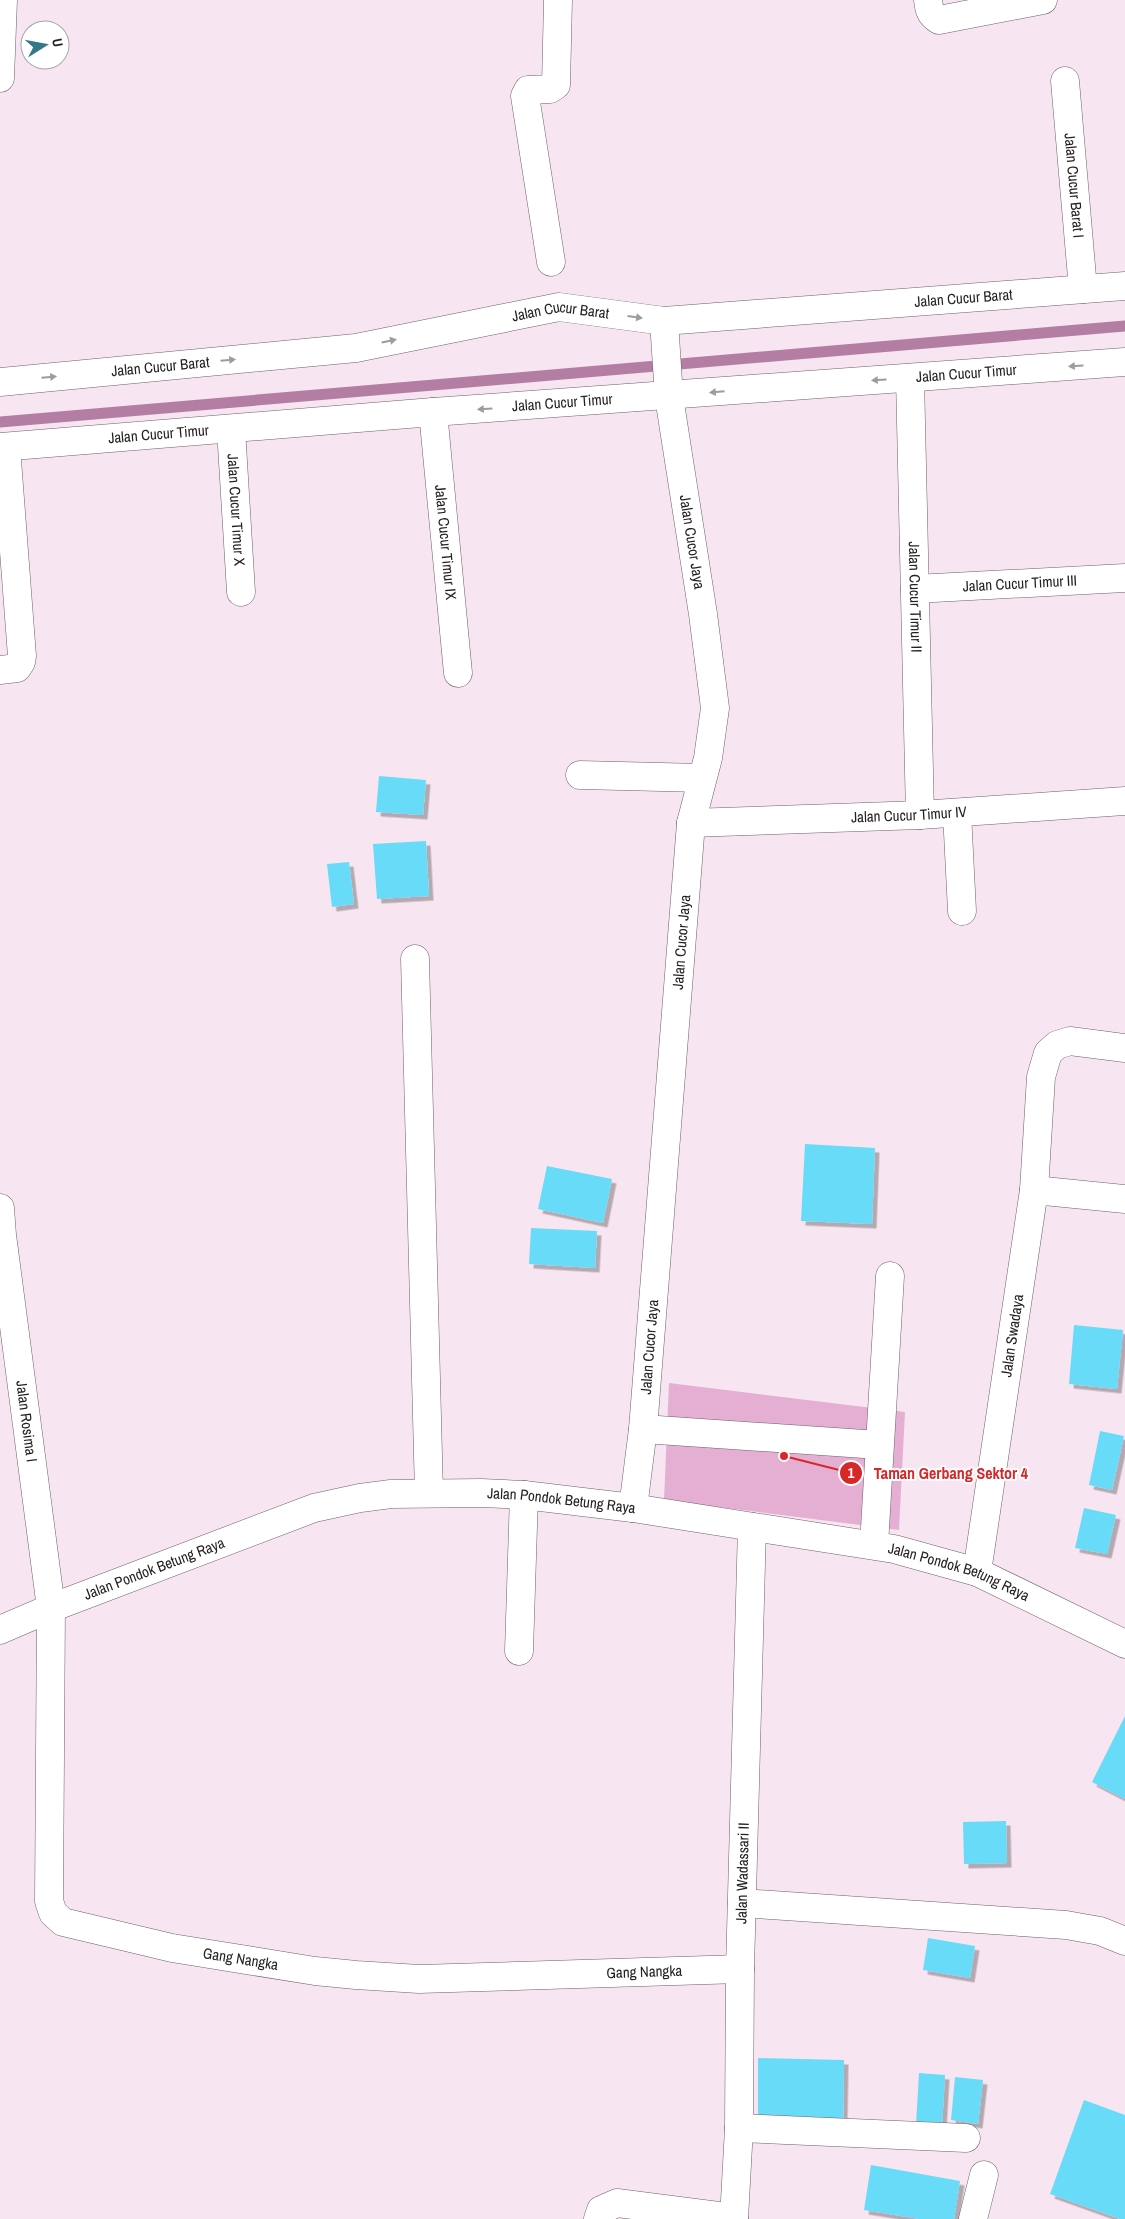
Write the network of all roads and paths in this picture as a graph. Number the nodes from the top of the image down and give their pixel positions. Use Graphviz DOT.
graph roads {
  1 [pos="3,0"];
  2 [pos="558,0"];
  3 [pos="928,0"];
  4 [pos="1043,0"];
  5 [pos="0,78"];
  6 [pos="1065,81"];
  7 [pos="552,262"];
  8 [pos="1125,286"];
  9 [pos="1083,289"];
  10 [pos="664,326"];
  11 [pos="1125,362"];
  12 [pos="910,378"];
  13 [pos="0,382"];
  14 [pos="669,389"];
  15 [pos="433,412"];
  16 [pos="231,429"];
  17 [pos="3,447"];
  18 [pos="1125,578"];
  19 [pos="915,589"];
  20 [pos="241,592"];
  21 [pos="0,670"];
  22 [pos="458,673"];
  23 [pos="580,775"];
  24 [pos="702,778"];
  25 [pos="1125,801"];
  26 [pos="957,813"];
  27 [pos="920,816"];
  28 [pos="691,823"];
  29 [pos="962,911"];
  30 [pos="415,959"];
  31 [pos="1125,1048"];
  32 [pos="1034,1190"];
  33 [pos="1125,1199"];
  34 [pos="0,1208"];
  35 [pos="1,1235"];
  36 [pos="890,1276"];
  37 [pos="643,1429"];
  38 [pos="879,1445"];
  39 [pos="429,1493"];
  40 [pos="524,1495"];
  41 [pos="634,1508"];
  42 [pos="752,1527"];
  43 [pos="874,1544"];
  44 [pos="977,1572"];
  45 [pos="51,1608"];
  46 [pos="0,1630"];
  47 [pos="1125,1644"];
  48 [pos="519,1651"];
  49 [pos="742,1903"];
  50 [pos="1125,1941"];
  51 [pos="740,1969"];
  52 [pos="739,2128"];
  53 [pos="966,2138"];
  54 [pos="984,2175"];
  55 [pos="734,2218"];
  56 [pos="598,2219"];
  57 [pos="973,2219"];
  1 -- 5 [label="street"];
  2 -- 7 [label="street"];
  3 -- 4 [label="street"];
  6 -- 9 [label="street, Jalan Cucur Barat I"];
  8 -- 9 [label="street, Jalan Cucur Barat"];
  9 -- 10 [label="street, Jalan Cucur Barat"];
  13 -- 10 [label="street, Jalan Cucur Barat, one-way"];
  10 -- 14 [label="street, Jalan Cucor Jaya"];
  11 -- 12 [label="street, Jalan Cucur Timur, one-way"];
  12 -- 14 [label="street, Jalan Cucur Timur, one-way"];
  12 -- 19 [label="street, Jalan Cucur Timur II"];
  14 -- 15 [label="street, Jalan Cucur Timur, one-way"];
  14 -- 24 [label="street, Jalan Cucor Jaya"];
  15 -- 16 [label="street, Jalan Cucur Timur"];
  15 -- 22 [label="street, Jalan Cucur Timur IX"];
  16 -- 17 [label="street, Jalan Cucur Timur"];
  16 -- 20 [label="street, Jalan Cucur Timur X"];
  17 -- 21 [label="street"];
  18 -- 19 [label="street, Jalan Cucur Timur III"];
  19 -- 27 [label="street, Jalan Cucur Timur II"];
  23 -- 24 [label="street"];
  24 -- 28 [label="street, Jalan Cucor Jaya"];
  25 -- 26 [label="street, Jalan Cucur Timur IV"];
  26 -- 27 [label="street, Jalan Cucur Timur IV"];
  26 -- 29 [label="street"];
  27 -- 28 [label="street, Jalan Cucur Timur IV"];
  28 -- 37 [label="street, Jalan Cucor Jaya"];
  30 -- 39 [label="street"];
  31 -- 32 [label="street, Jalan Swadaya"];
  32 -- 33 [label="street"];
  32 -- 44 [label="street, Jalan Swadaya"];
  34 -- 35 [label="street, Jalan Rosima I"];
  35 -- 45 [label="street, Jalan Rosima I"];
  36 -- 38 [label="street"];
  37 -- 38 [label="street"];
  37 -- 41 [label="street, Jalan Cucor Jaya"];
  38 -- 43 [label="street"];
  39 -- 40 [label="street, Jalan Pondok Betung Raya"];
  39 -- 45 [label="street, Jalan Pondok Betung Raya"];
  40 -- 41 [label="street, Jalan Pondok Betung Raya"];
  40 -- 48 [label="street"];
  41 -- 42 [label="street, Jalan Pondok Betung Raya"];
  42 -- 43 [label="street, Jalan Pondok Betung Raya"];
  42 -- 49 [label="street, Jalan Wadassari II"];
  43 -- 44 [label="street, Jalan Pondok Betung Raya"];
  44 -- 47 [label="street, Jalan Pondok Betung Raya"];
  45 -- 46 [label="street, Jalan Pondok Betung Raya"];
  45 -- 51 [label="street, Gang Nangka"];
  49 -- 50 [label="street"];
  49 -- 51 [label="street, Jalan Wadassari II"];
  51 -- 52 [label="street, Jalan Wadassari II"];
  52 -- 53 [label="street"];
  52 -- 55 [label="street, Jalan Wadassari II"];
  54 -- 57 [label="street"];
  55 -- 56 [label="street"];
}
